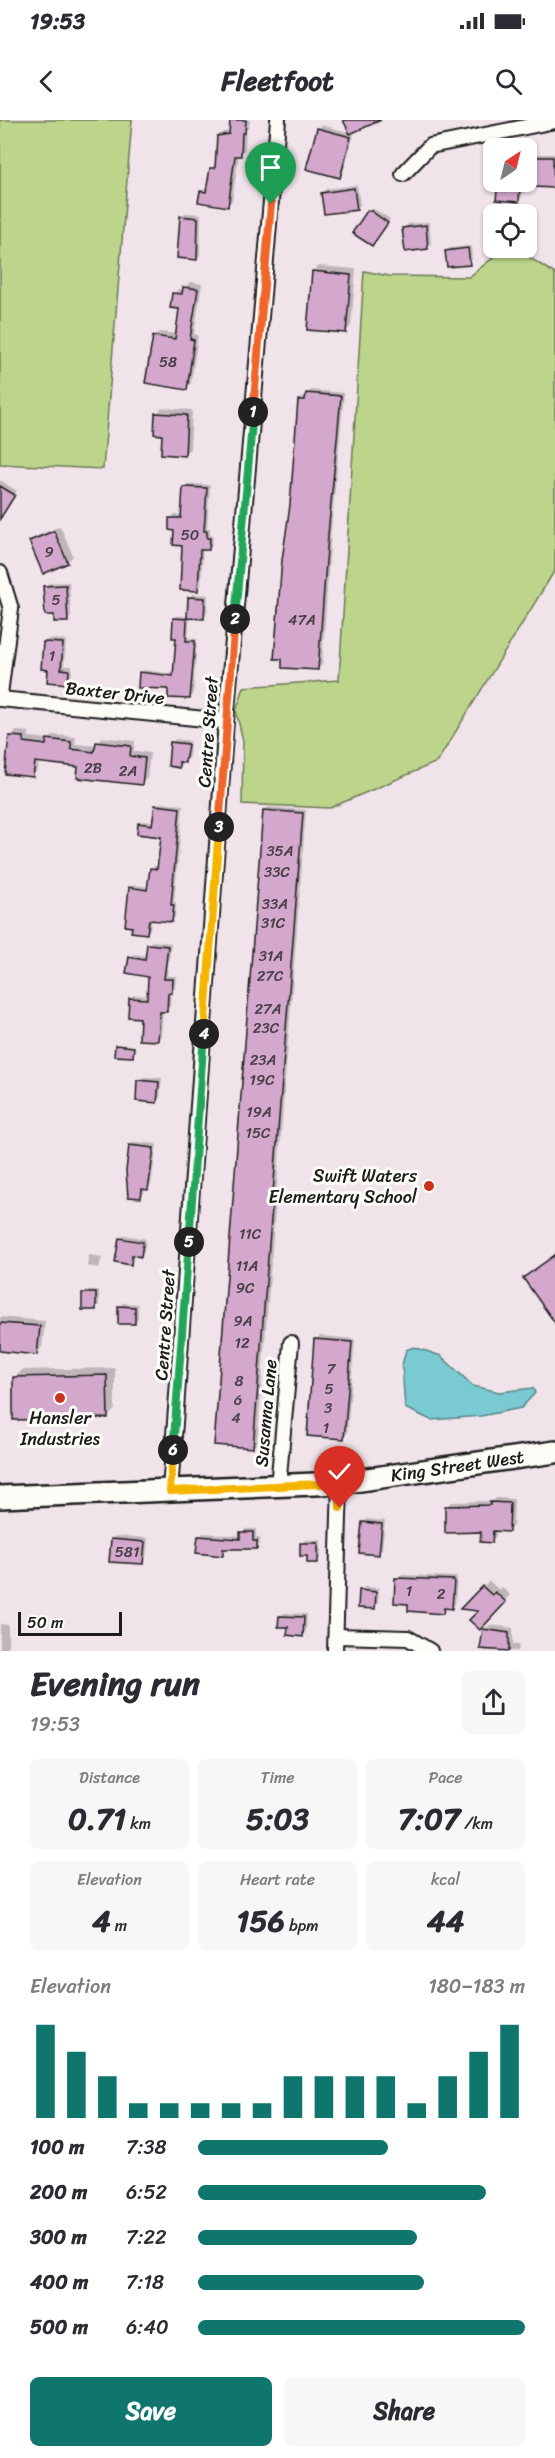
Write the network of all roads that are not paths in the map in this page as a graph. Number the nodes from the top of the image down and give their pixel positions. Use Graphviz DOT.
graph roads {
  1 [pos="278,120"];
  2 [pos="555,121"];
  3 [pos="403,174"];
  4 [pos="0,573"];
  5 [pos="0,694"];
  6 [pos="0,699"];
  7 [pos="226,721"];
  8 [pos="291,1342"];
  9 [pos="555,1452"];
  10 [pos="340,1483"];
  11 [pos="278,1487"];
  12 [pos="170,1491"];
  13 [pos="0,1497"];
  14 [pos="336,1636"];
  15 [pos="336,1651"];
  16 [pos="430,1651"];
  1 -- 7 [label="street, Centre Street"];
  2 -- 3 [label="street"];
  4 -- 5 [label="street"];
  6 -- 7 [label="street, Baxter Drive"];
  7 -- 12 [label="street, Centre Street"];
  8 -- 11 [label="street, Susanna Lane"];
  9 -- 10 [label="main road, King Street West"];
  10 -- 11 [label="main road, King Street West"];
  10 -- 14 [label="street"];
  11 -- 12 [label="main road, King Street West"];
  12 -- 13 [label="main road, King Street West"];
  14 -- 15 [label="street"];
  14 -- 16 [label="street"];
}
